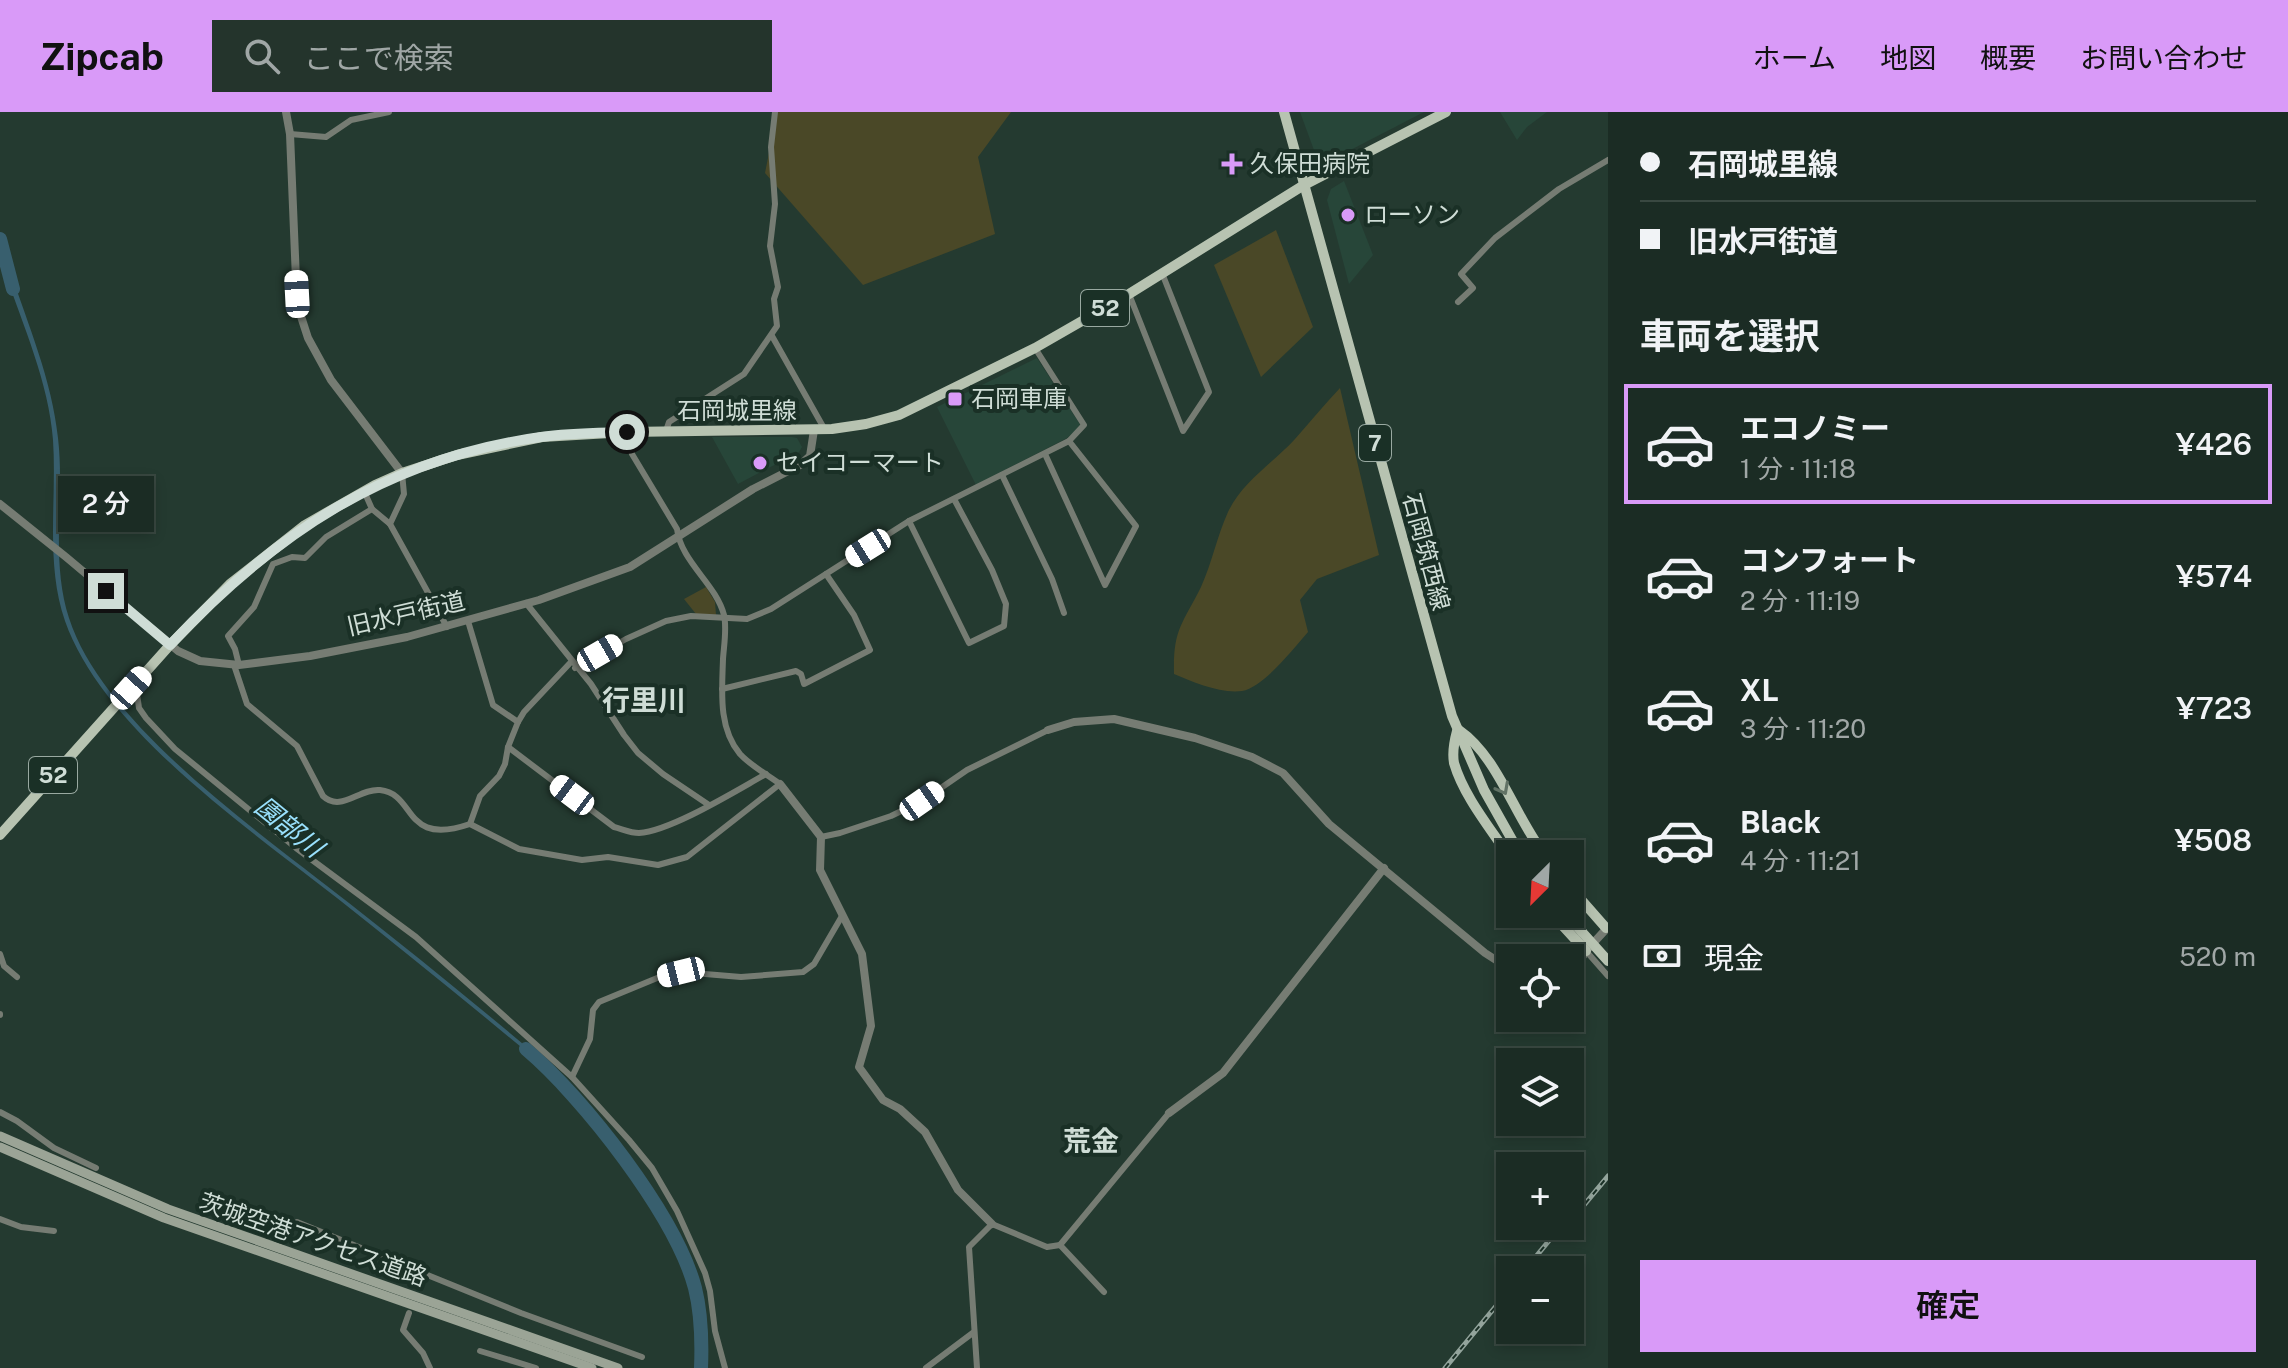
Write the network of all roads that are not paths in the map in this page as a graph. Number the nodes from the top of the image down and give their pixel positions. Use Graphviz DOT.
graph roads {
  1 [pos="286,112"];
  2 [pos="389,112"];
  3 [pos="775,112"];
  4 [pos="1284,112"];
  5 [pos="1446,112"];
  6 [pos="290,134"];
  7 [pos="1608,160"];
  8 [pos="1304,185"];
  9 [pos="1162,273"];
  10 [pos="1129,294"];
  11 [pos="1458,302"];
  12 [pos="772,336"];
  13 [pos="1035,348"];
  14 [pos="819,430"];
  15 [pos="666,431"];
  16 [pos="627,432"];
  17 [pos="1069,441"];
  18 [pos="1045,454"];
  19 [pos="402,473"];
  20 [pos="1002,475"];
  21 [pos="364,491"];
  22 [pos="954,499"];
  23 [pos="0,504"];
  24 [pos="372,509"];
  25 [pos="909,521"];
  26 [pos="390,524"];
  27 [pos="678,537"];
  28 [pos="826,574"];
  29 [pos="526,603"];
  30 [pos="1064,613"];
  31 [pos="725,618"];
  32 [pos="468,621"];
  33 [pos="447,627"];
  34 [pos="170,645"];
  35 [pos="236,665"];
  36 [pos="573,665"];
  37 [pos="722,689"];
  38 [pos="128,692"];
  39 [pos="518,722"];
  40 [pos="1457,729"];
  41 [pos="1048,730"];
  42 [pos="508,747"];
  43 [pos="766,774"];
  44 [pos="780,784"];
  45 [pos="709,805"];
  46 [pos="470,824"];
  47 [pos="2,830"];
  48 [pos="821,837"];
  49 [pos="1498,840"];
  50 [pos="1512,840"];
  51 [pos="1535,840"];
  52 [pos="1384,868"];
  53 [pos="1584,903"];
  54 [pos="842,916"];
  55 [pos="1565,928"];
  56 [pos="1578,928"];
  57 [pos="1607,929"];
  58 [pos="1586,951"];
  59 [pos="0,954"];
  60 [pos="1584,954"];
  61 [pos="1496,960"];
  62 [pos="1608,961"];
  63 [pos="1608,976"];
  64 [pos="17,977"];
  65 [pos="572,1077"];
  66 [pos="0,1112"];
  67 [pos="1169,1113"];
  68 [pos="0,1136"];
  69 [pos="0,1147"];
  70 [pos="96,1168"];
  71 [pos="0,1219"];
  72 [pos="297,1222"];
  73 [pos="992,1224"];
  74 [pos="54,1231"];
  75 [pos="1060,1245"];
  76 [pos="423,1273"];
  77 [pos="419,1287"];
  78 [pos="1104,1292"];
  79 [pos="409,1313"];
  80 [pos="974,1332"];
  81 [pos="618,1348"];
  82 [pos="480,1351"];
  83 [pos="614,1357"];
  84 [pos="642,1357"];
  85 [pos="430,1368"];
  86 [pos="536,1368"];
  87 [pos="592,1368"];
  88 [pos="618,1368"];
  89 [pos="725,1368"];
  90 [pos="926,1368"];
  91 [pos="977,1368"];
  1 -- 6 [label="street"];
  2 -- 6 [label="street"];
  3 -- 12 [label="street"];
  4 -- 8 [label="main road, 石岡筑西線 / 7"];
  5 -- 8 [label="main road, 石岡城里線 / 52"];
  6 -- 19 [label="street"];
  7 -- 11 [label="street"];
  8 -- 9 [label="main road, 石岡城里線 / 52"];
  8 -- 40 [label="main road, 石岡筑西線 / 7"];
  9 -- 10 [label="main road, 石岡城里線 / 52"];
  9 -- 10 [label="street"];
  10 -- 13 [label="main road, 石岡城里線 / 52"];
  12 -- 14 [label="street"];
  12 -- 15 [label="street"];
  13 -- 14 [label="main road, 石岡城里線 / 52"];
  13 -- 17 [label="street"];
  14 -- 15 [label="main road, 石岡城里線 / 52"];
  14 -- 27 [label="street, 旧水戸街道"];
  15 -- 16 [label="main road, 石岡城里線 / 52"];
  16 -- 19 [label="main road, 石岡城里線 / 52"];
  16 -- 27 [label="street"];
  17 -- 18 [label="street"];
  17 -- 18 [label="street"];
  18 -- 20 [label="street"];
  19 -- 21 [label="main road, 石岡城里線 / 52"];
  19 -- 26 [label="street"];
  20 -- 22 [label="street"];
  20 -- 30 [label="street"];
  21 -- 24 [label="street"];
  21 -- 34 [label="main road, 石岡城里線 / 52"];
  22 -- 25 [label="street"];
  22 -- 25 [label="street"];
  23 -- 34 [label="street, 旧水戸街道"];
  24 -- 26 [label="street"];
  24 -- 35 [label="street"];
  25 -- 28 [label="street"];
  26 -- 33 [label="street"];
  27 -- 29 [label="street, 旧水戸街道"];
  27 -- 31 [label="street"];
  28 -- 31 [label="street"];
  28 -- 37 [label="street"];
  29 -- 32 [label="street, 旧水戸街道"];
  29 -- 36 [label="street"];
  31 -- 36 [label="street"];
  31 -- 37 [label="street"];
  32 -- 33 [label="street, 旧水戸街道"];
  32 -- 39 [label="street"];
  33 -- 35 [label="street, 旧水戸街道"];
  34 -- 35 [label="street, 旧水戸街道"];
  34 -- 38 [label="main road, 石岡城里線 / 52"];
  35 -- 46 [label="street"];
  36 -- 39 [label="street"];
  36 -- 45 [label="street"];
  37 -- 43 [label="street"];
  38 -- 47 [label="main road, 石岡城里線 / 52"];
  38 -- 65 [label="street"];
  39 -- 42 [label="street"];
  40 -- 49 [label="main road"];
  40 -- 50 [label="main road, 石岡筑西線 / 7"];
  40 -- 51 [label="main road, one-way"];
  41 -- 48 [label="street"];
  41 -- 52 [label="street"];
  42 -- 45 [label="street"];
  42 -- 46 [label="street"];
  43 -- 44 [label="street"];
  43 -- 45 [label="street"];
  44 -- 46 [label="street"];
  44 -- 48 [label="street"];
  48 -- 54 [label="street"];
  52 -- 61 [label="street"];
  52 -- 67 [label="street"];
  53 -- 57 [label="main road"];
  54 -- 65 [label="street"];
  54 -- 73 [label="street"];
  55 -- 58 [label="main road"];
  56 -- 62 [label="main road, bridge"];
  57 -- 58 [label="street"];
  58 -- 60 [label="street"];
  58 -- 63 [label="street"];
  59 -- 64 [label="street"];
  65 -- 89 [label="street"];
  66 -- 70 [label="street"];
  67 -- 75 [label="street"];
  68 -- 88 [label="main road, 茨城空港アクセス道路"];
  69 -- 87 [label="main road, 茨城空港アクセス道路"];
  71 -- 74 [label="street"];
  72 -- 76 [label="street"];
  73 -- 75 [label="street"];
  73 -- 80 [label="street"];
  75 -- 78 [label="street"];
  76 -- 77 [label="street"];
  76 -- 81 [label="street"];
  79 -- 85 [label="street"];
  80 -- 90 [label="street"];
  80 -- 91 [label="street"];
  81 -- 83 [label="street"];
  81 -- 84 [label="street"];
  82 -- 86 [label="street"];
}
